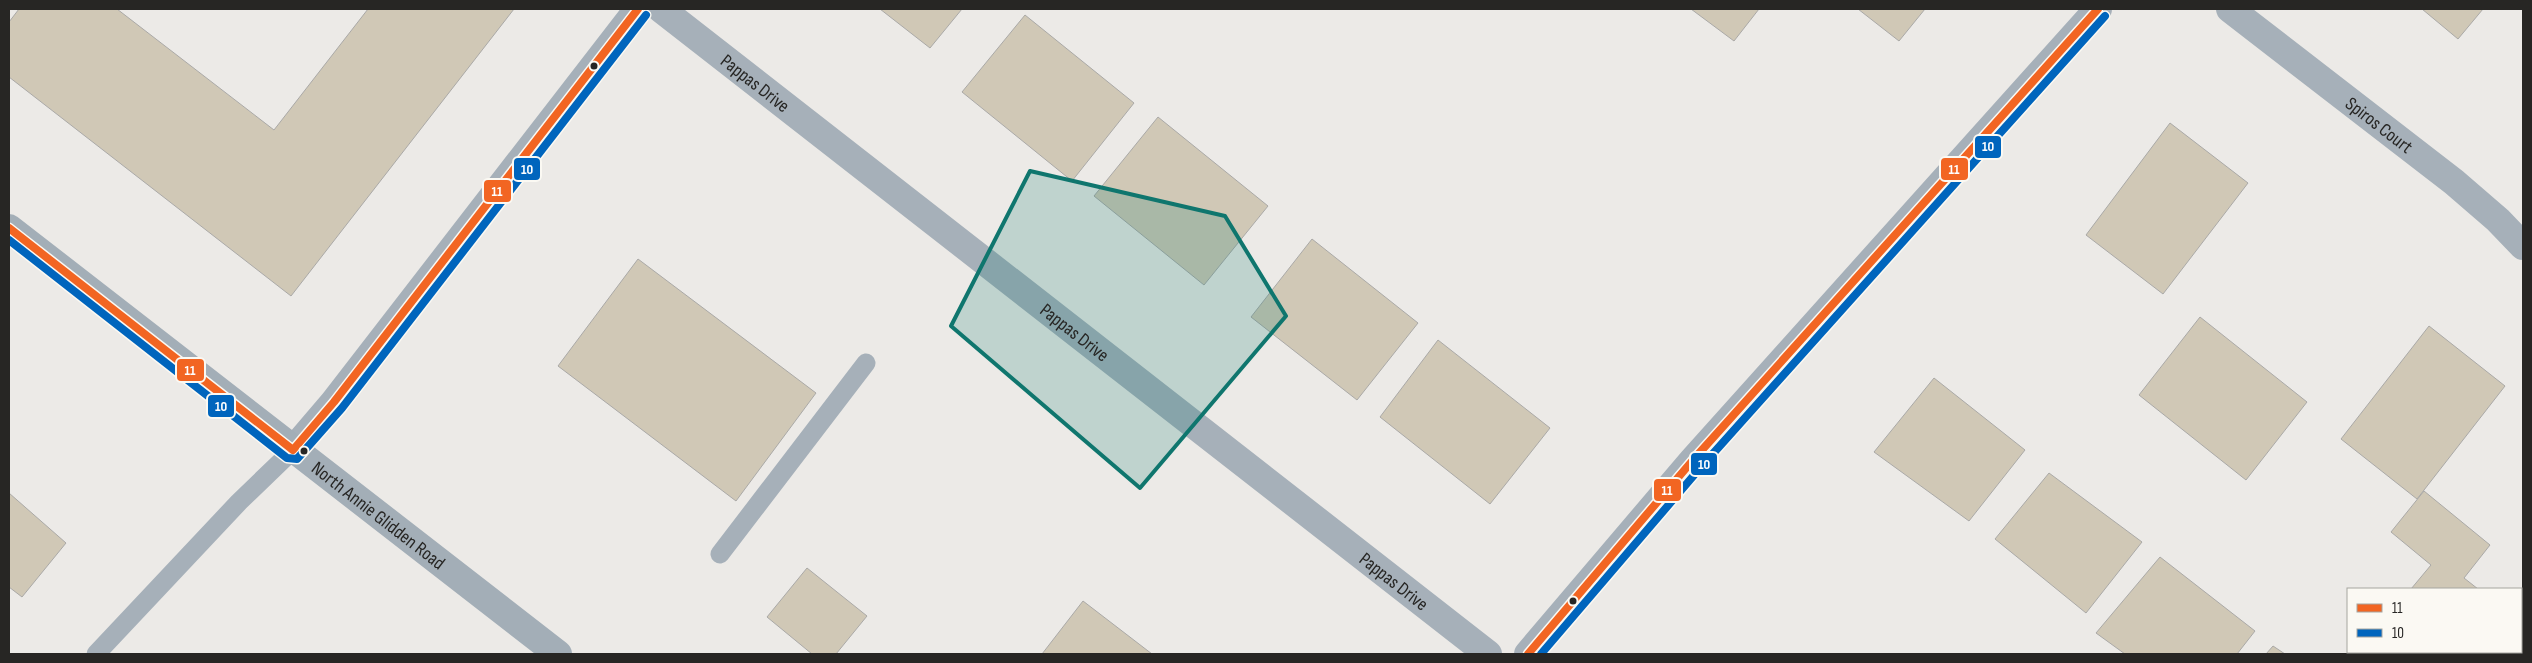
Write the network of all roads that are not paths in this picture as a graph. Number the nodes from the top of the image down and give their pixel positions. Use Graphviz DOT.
graph roads {
  1 [pos="638,9"];
  2 [pos="661,9"];
  3 [pos="2098,9"];
  4 [pos="2230,9"];
  5 [pos="9,228"];
  6 [pos="2523,246"];
  7 [pos="866,363"];
  8 [pos="293,450"];
  9 [pos="720,554"];
  10 [pos="96,654"];
  11 [pos="558,654"];
  12 [pos="1488,654"];
  13 [pos="1528,654"];
  1 -- 8 [label="street"];
  2 -- 12 [label="street, Pappas Drive"];
  3 -- 13 [label="street"];
  4 -- 6 [label="street, Spiros Court"];
  5 -- 8 [label="main road, North Annie Glidden Road"];
  7 -- 9 [label="lane"];
  8 -- 10 [label="lane"];
  8 -- 11 [label="main road, North Annie Glidden Road"];
}
